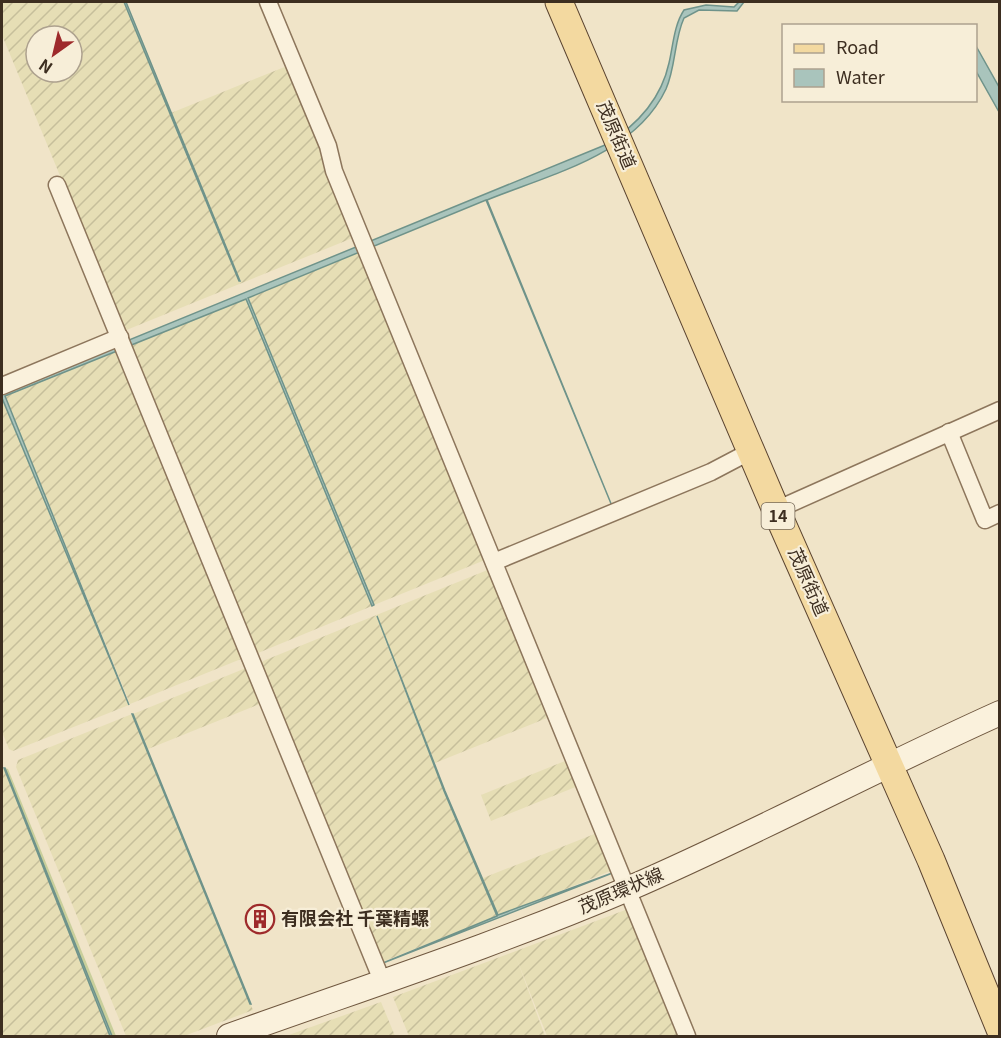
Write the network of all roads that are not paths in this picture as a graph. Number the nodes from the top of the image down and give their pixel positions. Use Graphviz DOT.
graph roads {
  1 [pos="268,2"];
  2 [pos="559,2"];
  3 [pos="57,184"];
  4 [pos="120,337"];
  5 [pos="2,386"];
  6 [pos="999,410"];
  7 [pos="949,432"];
  8 [pos="751,451"];
  9 [pos="776,510"];
  10 [pos="999,513"];
  11 [pos="494,562"];
  12 [pos="999,713"];
  13 [pos="888,765"];
  14 [pos="628,889"];
  15 [pos="383,983"];
  16 [pos="999,1029"];
  17 [pos="230,1036"];
  18 [pos="687,1036"];
  1 -- 11 [label="street"];
  2 -- 8 [label="main road, 茂原街道 / 14"];
  3 -- 4 [label="street"];
  4 -- 5 [label="street"];
  4 -- 15 [label="street"];
  6 -- 7 [label="street"];
  7 -- 9 [label="street"];
  7 -- 10 [label="street"];
  8 -- 9 [label="main road, 茂原街道 / 14"];
  8 -- 11 [label="street"];
  9 -- 13 [label="main road, 茂原街道 / 14"];
  11 -- 14 [label="street"];
  12 -- 13 [label="main road, 茂原環状線"];
  13 -- 14 [label="main road, 茂原環状線"];
  13 -- 16 [label="main road, 茂原街道 / 14"];
  14 -- 15 [label="main road, 茂原環状線"];
  14 -- 18 [label="street"];
  15 -- 17 [label="main road, 茂原環状線"];
}
